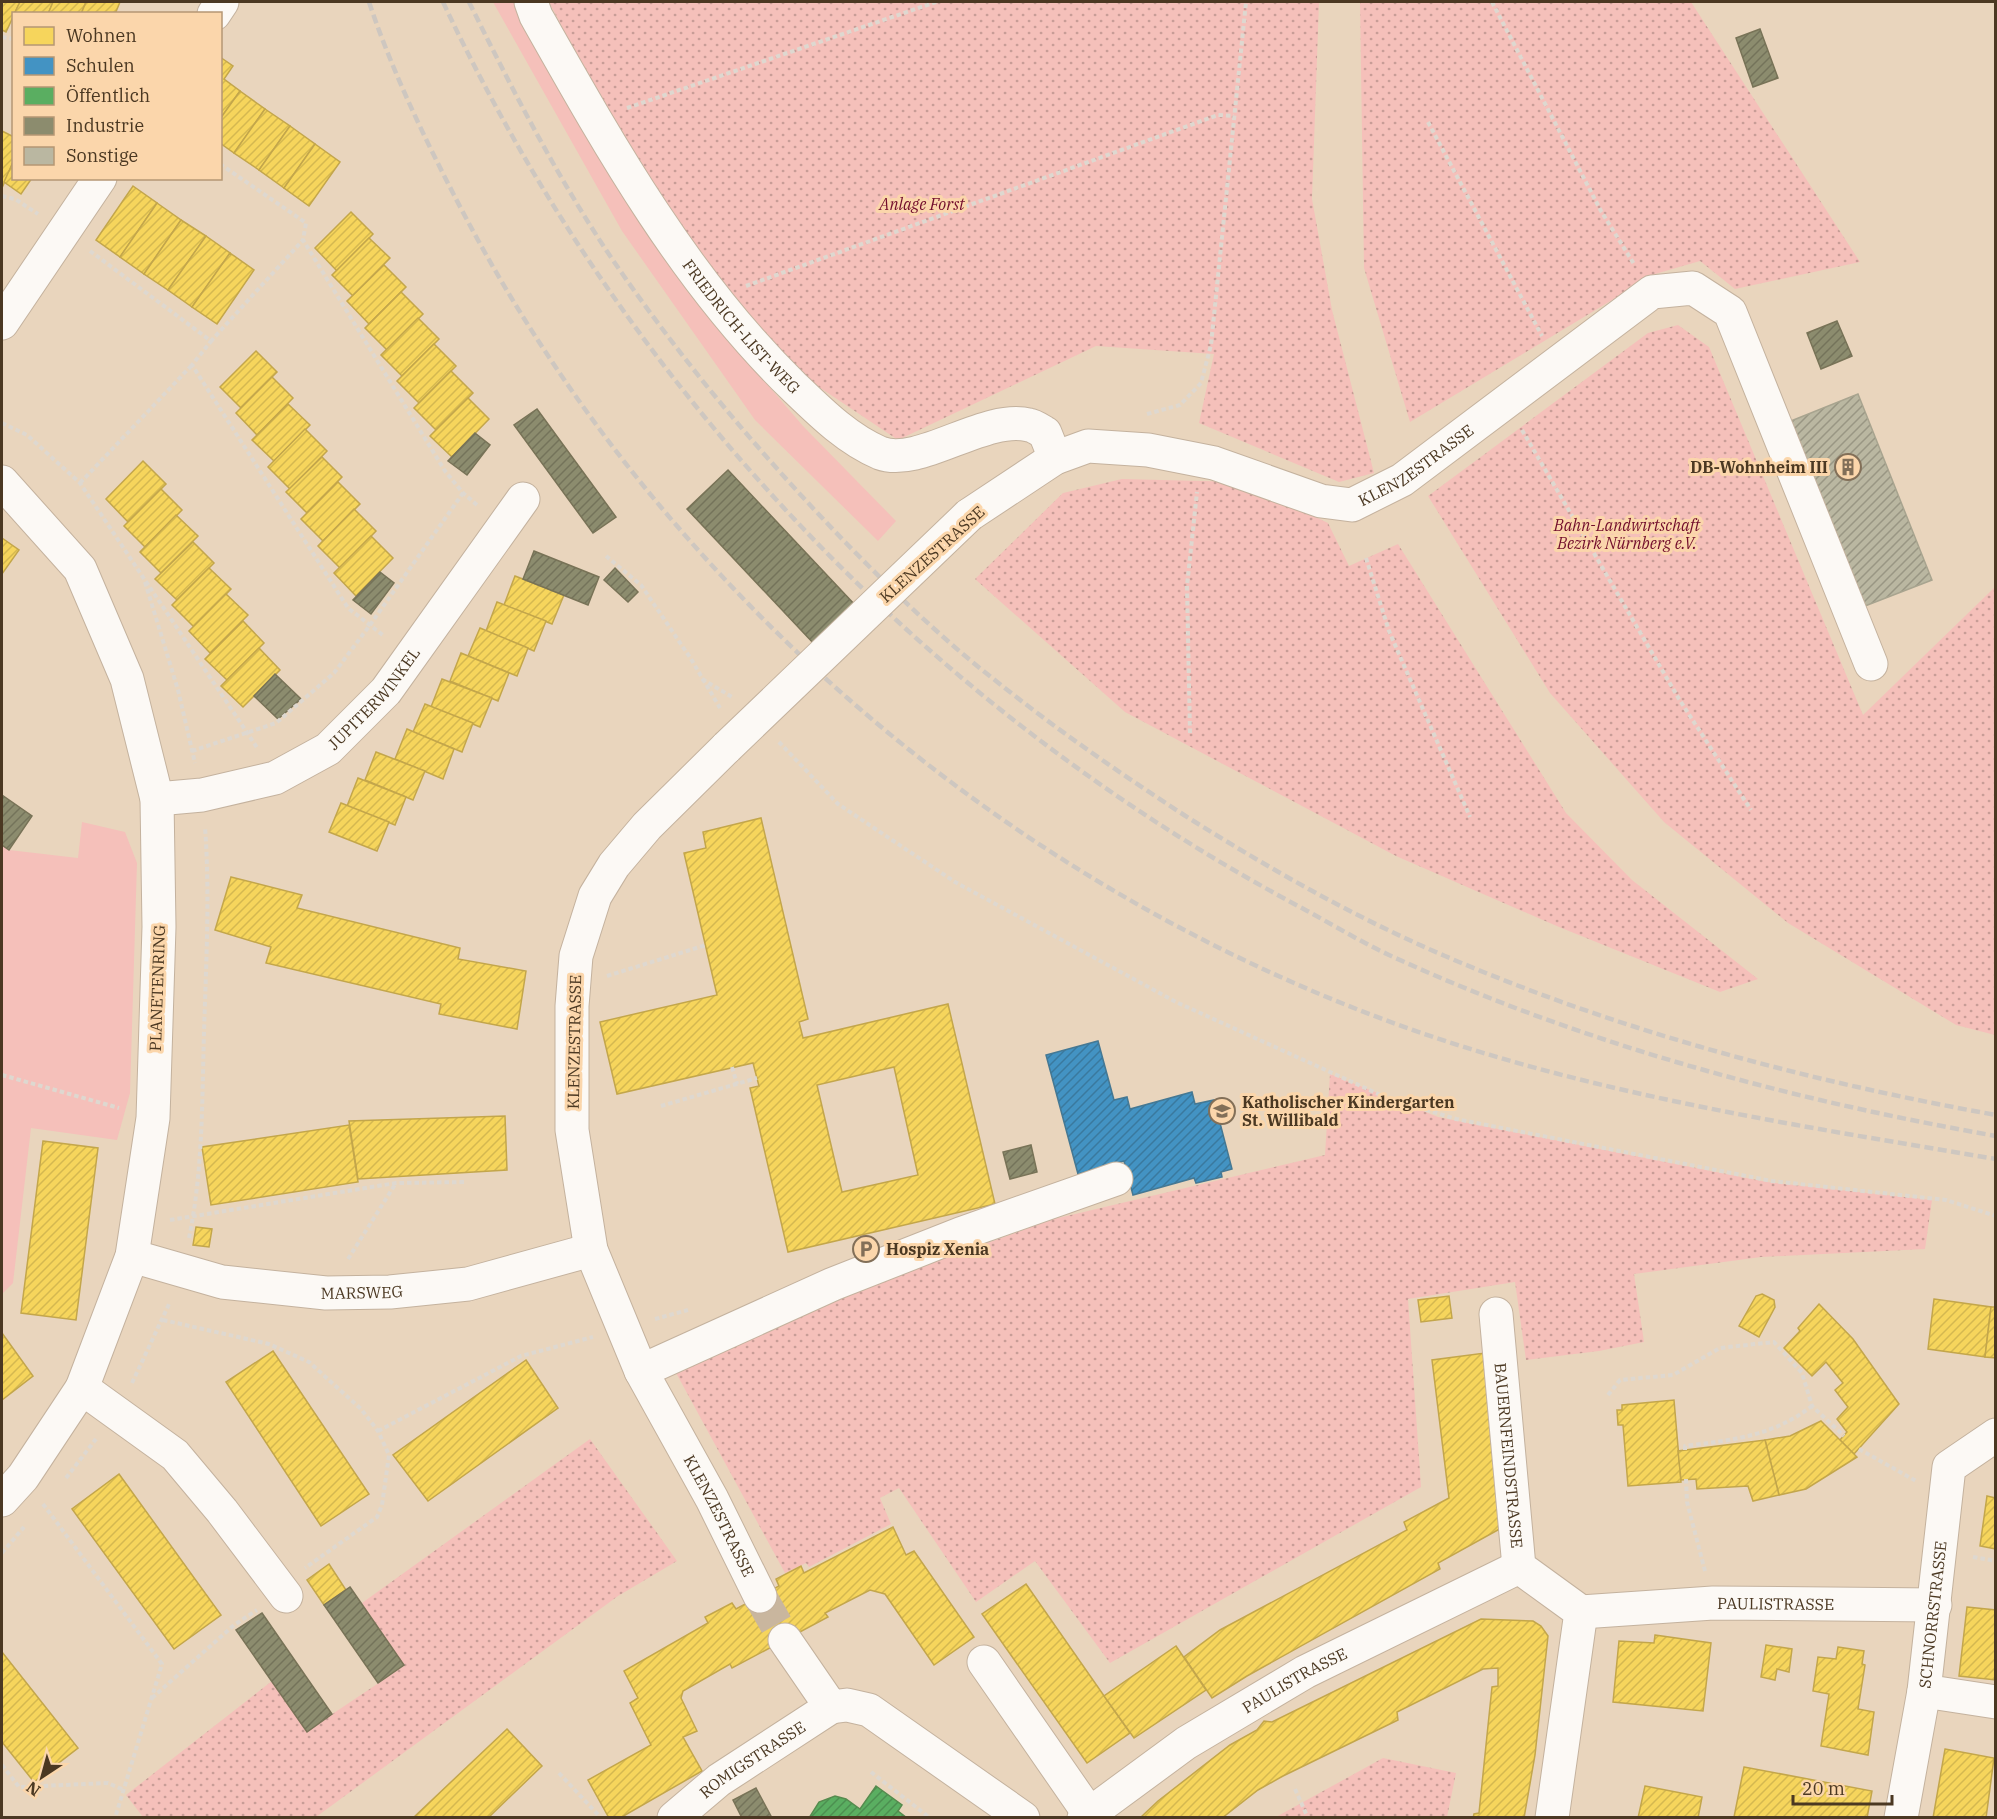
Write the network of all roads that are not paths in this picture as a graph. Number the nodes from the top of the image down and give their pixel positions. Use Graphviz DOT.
graph roads {
  1 [pos="531,2"];
  2 [pos="99,180"];
  3 [pos="2,323"];
  4 [pos="1054,458"];
  5 [pos="2,482"];
  6 [pos="523,499"];
  7 [pos="1871,664"];
  8 [pos="157,799"];
  9 [pos="1116,1179"];
  10 [pos="134,1241"];
  11 [pos="591,1250"];
  12 [pos="1496,1314"];
  13 [pos="641,1371"];
  14 [pos="82,1388"];
  15 [pos="1995,1435"];
  16 [pos="12,1488"];
  17 [pos="1519,1567"];
  18 [pos="283,1591"];
  19 [pos="760,1596"];
  20 [pos="1935,1605"];
  21 [pos="1581,1612"];
  22 [pos="784,1640"];
  23 [pos="984,1662"];
  24 [pos="1924,1691"];
  25 [pos="1995,1701"];
  26 [pos="831,1707"];
  27 [pos="1086,1815"];
  28 [pos="674,1818"];
  29 [pos="1023,1818"];
  30 [pos="1552,1818"];
  31 [pos="1901,1818"];
  1 -- 4 [label="street, FRIEDRICH-LIST-WEG"];
  2 -- 3 [label="street"];
  4 -- 7 [label="street, KLENZESTRASSE"];
  4 -- 11 [label="street, KLENZESTRASSE, bridge"];
  5 -- 8 [label="street, PLANETENRING"];
  6 -- 8 [label="street, JUPITERWINKEL"];
  8 -- 10 [label="street, PLANETENRING"];
  9 -- 13 [label="street"];
  10 -- 11 [label="street, MARSWEG"];
  10 -- 14 [label="street, PLANETENRING"];
  11 -- 13 [label="street, KLENZESTRASSE"];
  12 -- 17 [label="street, BAUERNFEINDSTRASSE"];
  13 -- 19 [label="street, KLENZESTRASSE"];
  14 -- 16 [label="street, PLANETENRING"];
  14 -- 18 [label="street"];
  15 -- 20 [label="street, SCHNORRSTRASSE"];
  17 -- 21 [label="street, BAUERNFEINDSTRASSE"];
  17 -- 27 [label="street, PAULISTRASSE"];
  20 -- 21 [label="street, PAULISTRASSE"];
  20 -- 24 [label="street, SCHNORRSTRASSE"];
  21 -- 30 [label="street"];
  22 -- 26 [label="street"];
  23 -- 27 [label="street"];
  24 -- 25 [label="street"];
  24 -- 31 [label="street, SCHNORRSTRASSE"];
  26 -- 28 [label="street, ROMIGSTRASSE"];
  26 -- 29 [label="street"];
}
